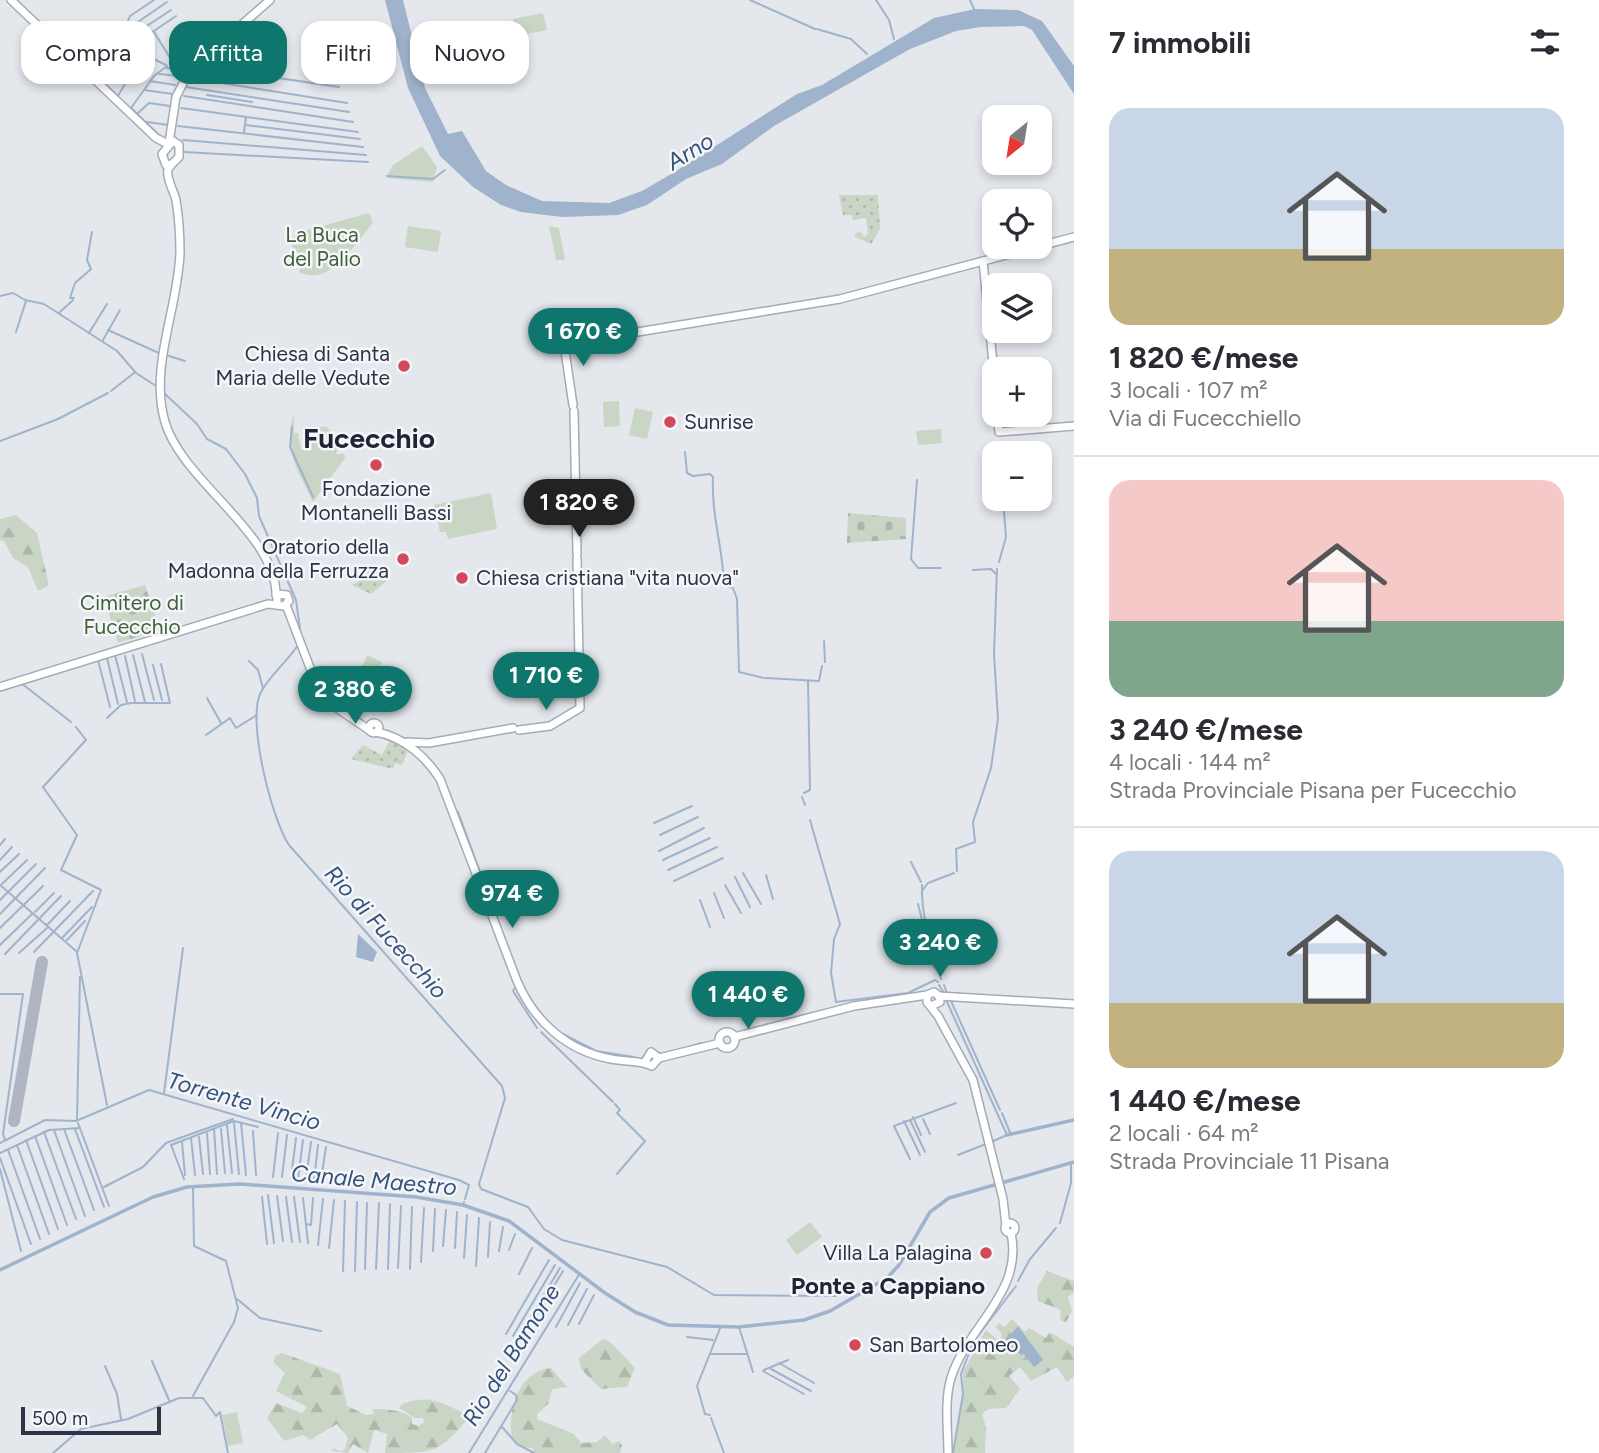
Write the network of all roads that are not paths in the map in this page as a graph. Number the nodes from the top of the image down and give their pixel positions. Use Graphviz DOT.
graph roads {
  1 [pos="11,0"];
  2 [pos="270,0"];
  3 [pos="173,129"];
  4 [pos="156,138"];
  5 [pos="169,144"];
  6 [pos="178,144"];
  7 [pos="162,155"];
  8 [pos="171,165"];
  9 [pos="170,183"];
  10 [pos="1074,237"];
  11 [pos="1052,242"];
  12 [pos="990,259"];
  13 [pos="983,261"];
  14 [pos="992,357"];
  15 [pos="1074,426"];
  16 [pos="998,427"];
  17 [pos="278,601"];
  18 [pos="0,687"];
  19 [pos="394,738"];
  20 [pos="426,747"];
  21 [pos="419,753"];
  22 [pos="427,760"];
  23 [pos="933,1001"];
  24 [pos="1074,1004"];
  25 [pos="948,1453"];
  1 -- 4 [label="main road"];
  2 -- 3 [label="main road"];
  3 -- 5 [label="main road"];
  3 -- 6 [label="main road"];
  4 -- 5 [label="main road"];
  4 -- 7 [label="main road"];
  5 -- 6 [label="main road"];
  5 -- 7 [label="main road"];
  6 -- 8 [label="main road"];
  7 -- 8 [label="main road"];
  7 -- 9 [label="main road"];
  8 -- 9 [label="main road"];
  9 -- 17 [label="main road"];
  10 -- 11 [label="main road"];
  12 -- 13 [label="main road"];
  13 -- 14 [label="main road"];
  13 -- 20 [label="main road"];
  15 -- 16 [label="main road"];
  17 -- 18 [label="main road"];
  17 -- 19 [label="main road"];
  19 -- 20 [label="main road"];
  19 -- 21 [label="main road"];
  20 -- 21 [label="main road"];
  20 -- 22 [label="main road"];
  21 -- 22 [label="main road"];
  22 -- 23 [label="main road"];
  23 -- 24 [label="main road"];
  23 -- 25 [label="main road"];
}
